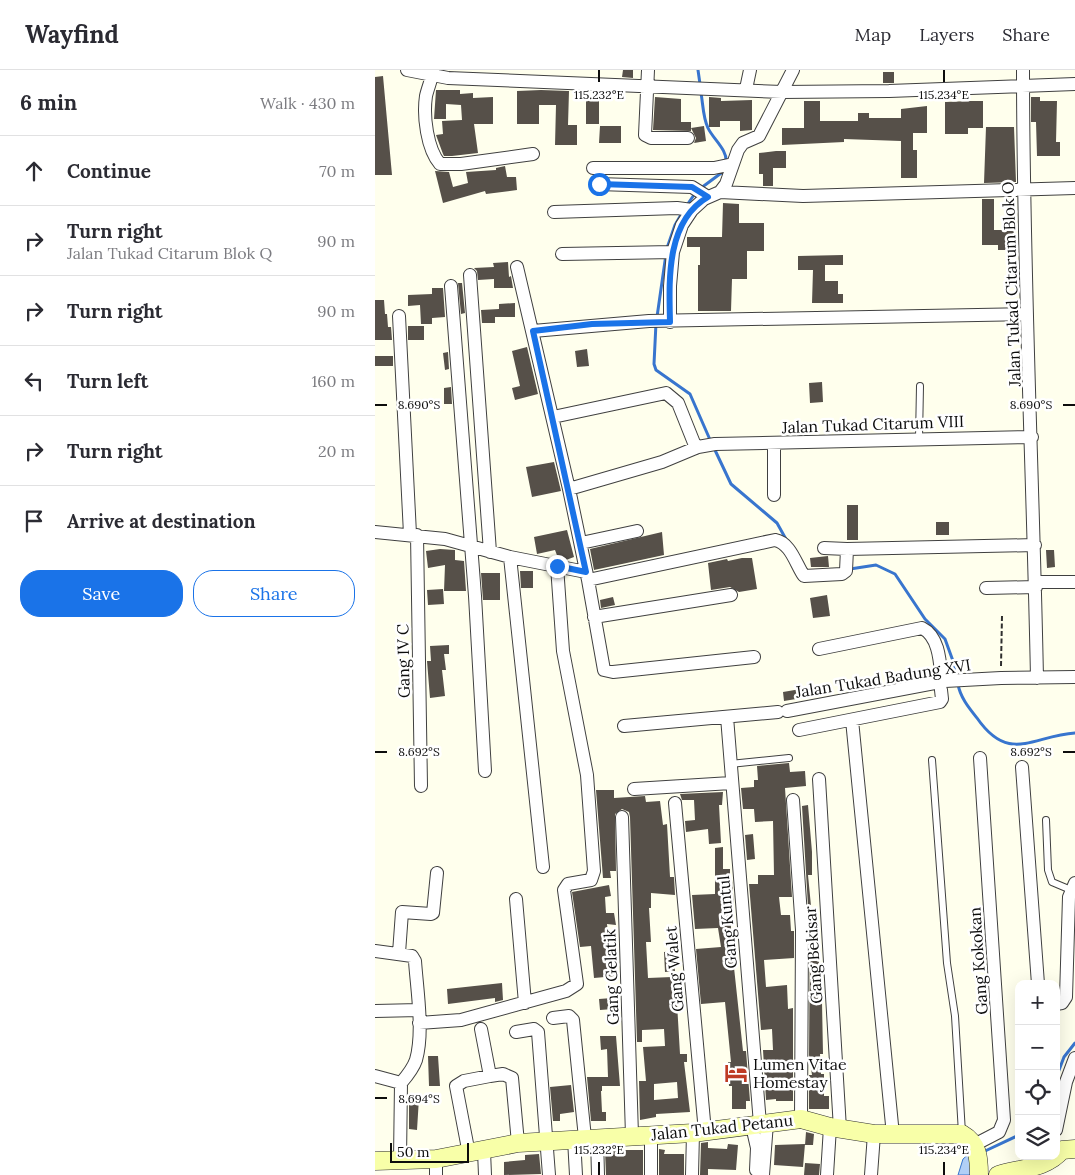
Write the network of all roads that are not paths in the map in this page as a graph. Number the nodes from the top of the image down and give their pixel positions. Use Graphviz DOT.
graph roads {
  1 [pos="407,70"];
  2 [pos="648,70"];
  3 [pos="750,70"];
  4 [pos="793,70"];
  5 [pos="1023,70"];
  6 [pos="432,73"];
  7 [pos="541,76"];
  8 [pos="1075,84"];
  9 [pos="1023,85"];
  10 [pos="646,86"];
  11 [pos="746,89"];
  12 [pos="781,92"];
  13 [pos="688,138"];
  14 [pos="533,154"];
  15 [pos="729,166"];
  16 [pos="593,168"];
  17 [pos="599,184"];
  18 [pos="1075,188"];
  19 [pos="1024,189"];
  20 [pos="711,195"];
  21 [pos="691,210"];
  22 [pos="554,212"];
  23 [pos="672,252"];
  24 [pos="562,254"];
  25 [pos="517,268"];
  26 [pos="470,275"];
  27 [pos="451,286"];
  28 [pos="1027,314"];
  29 [pos="399,316"];
  30 [pos="667,322"];
  31 [pos="533,331"];
  32 [pos="920,386"];
  33 [pos="553,417"];
  34 [pos="1032,437"];
  35 [pos="919,438"];
  36 [pos="774,444"];
  37 [pos="697,447"];
  38 [pos="569,489"];
  39 [pos="774,495"];
  40 [pos="637,531"];
  41 [pos="375,532"];
  42 [pos="413,534"];
  43 [pos="581,543"];
  44 [pos="469,545"];
  45 [pos="1035,545"];
  46 [pos="824,548"];
  47 [pos="490,552"];
  48 [pos="847,554"];
  49 [pos="510,557"];
  50 [pos="557,566"];
  51 [pos="587,576"];
  52 [pos="1075,582"];
  53 [pos="1035,585"];
  54 [pos="986,588"];
  55 [pos="731,595"];
  56 [pos="594,617"];
  57 [pos="819,649"];
  58 [pos="754,657"];
  59 [pos="1075,677"];
  60 [pos="1037,678"];
  61 [pos="943,684"];
  62 [pos="727,717"];
  63 [pos="852,720"];
  64 [pos="624,726"];
  65 [pos="799,730"];
  66 [pos="789,758"];
  67 [pos="980,758"];
  68 [pos="932,760"];
  69 [pos="730,764"];
  70 [pos="1022,767"];
  71 [pos="485,770"];
  72 [pos="819,779"];
  73 [pos="731,783"];
  74 [pos="421,786"];
  75 [pos="634,789"];
  76 [pos="793,800"];
  77 [pos="675,803"];
  78 [pos="622,817"];
  79 [pos="1045,820"];
  80 [pos="543,867"];
  81 [pos="437,873"];
  82 [pos="1073,887"];
  83 [pos="516,899"];
  84 [pos="375,951"];
  85 [pos="399,954"];
  86 [pos="1038,980"];
  87 [pos="525,1003"];
  88 [pos="1060,1003"];
  89 [pos="375,1011"];
  90 [pos="419,1016"];
  91 [pos="553,1018"];
  92 [pos="481,1029"];
  93 [pos="516,1032"];
  94 [pos="1075,1058"];
  95 [pos="375,1076"];
  96 [pos="490,1076"];
  97 [pos="401,1083"];
  98 [pos="1059,1115"];
  99 [pos="801,1119"];
  100 [pos="759,1124"];
  101 [pos="835,1128"];
  102 [pos="699,1133"];
  103 [pos="874,1134"];
  104 [pos="632,1135"];
  105 [pos="651,1135"];
  106 [pos="893,1135"];
  107 [pos="585,1138"];
  108 [pos="548,1142"];
  109 [pos="518,1143"];
  110 [pos="1064,1147"];
  111 [pos="476,1153"];
  112 [pos="974,1153"];
  113 [pos="400,1159"];
  114 [pos="375,1160"];
  115 [pos="436,1167"];
  116 [pos="485,1175"];
  117 [pos="549,1175"];
  118 [pos="576,1175"];
  119 [pos="598,1175"];
  120 [pos="651,1175"];
  121 [pos="693,1175"];
  122 [pos="755,1175"];
  123 [pos="763,1175"];
  124 [pos="827,1175"];
  125 [pos="871,1175"];
  126 [pos="998,1175"];
  1 -- 6 [label="street"];
  2 -- 10 [label="street"];
  3 -- 11 [label="street"];
  4 -- 12 [label="street"];
  5 -- 9 [label="street, Jalan Tukad Citarum Blok O"];
  6 -- 7 [label="street"];
  6 -- 14 [label="street"];
  7 -- 10 [label="street"];
  8 -- 9 [label="street"];
  9 -- 12 [label="street"];
  9 -- 19 [label="street, Jalan Tukad Citarum Blok O"];
  10 -- 11 [label="street"];
  10 -- 13 [label="street"];
  11 -- 12 [label="street"];
  12 -- 15 [label="street"];
  15 -- 16 [label="street"];
  15 -- 20 [label="street"];
  17 -- 20 [label="street"];
  18 -- 19 [label="street"];
  19 -- 20 [label="street"];
  19 -- 28 [label="street, Jalan Tukad Citarum Blok O"];
  20 -- 21 [label="street"];
  21 -- 22 [label="street"];
  21 -- 23 [label="street"];
  23 -- 24 [label="street"];
  23 -- 30 [label="street"];
  25 -- 31 [label="street"];
  26 -- 47 [label="street"];
  27 -- 44 [label="street"];
  28 -- 30 [label="street"];
  28 -- 34 [label="street, Jalan Tukad Citarum Blok O"];
  29 -- 42 [label="street, Gang IV C"];
  30 -- 31 [label="street"];
  31 -- 33 [label="street"];
  32 -- 35 [label="lane"];
  33 -- 37 [label="street"];
  33 -- 38 [label="street"];
  34 -- 35 [label="street, Jalan Tukad Citarum VIII"];
  34 -- 45 [label="street, Jalan Tukad Citarum Blok O"];
  35 -- 36 [label="street, Jalan Tukad Citarum VIII"];
  36 -- 37 [label="street, Jalan Tukad Citarum VIII"];
  36 -- 39 [label="street"];
  37 -- 38 [label="street, Jalan Tukad Citarum VIII"];
  38 -- 43 [label="street"];
  40 -- 43 [label="street"];
  41 -- 42 [label="street"];
  42 -- 44 [label="street"];
  42 -- 74 [label="street, Gang IV C"];
  43 -- 51 [label="street"];
  44 -- 47 [label="street"];
  44 -- 71 [label="street"];
  45 -- 48 [label="street"];
  45 -- 53 [label="street, Jalan Tukad Citarum Blok O"];
  46 -- 48 [label="street"];
  47 -- 49 [label="street"];
  48 -- 51 [label="street"];
  49 -- 50 [label="street"];
  49 -- 80 [label="street"];
  50 -- 51 [label="street"];
  50 -- 87 [label="street"];
  51 -- 56 [label="street"];
  52 -- 53 [label="street"];
  53 -- 54 [label="street"];
  53 -- 60 [label="street, Jalan Tukad Citarum Blok O"];
  55 -- 56 [label="street"];
  56 -- 58 [label="street"];
  57 -- 61 [label="street"];
  59 -- 60 [label="street, Jalan Tukad Badung XVI"];
  60 -- 61 [label="street, Jalan Tukad Badung XVI"];
  61 -- 62 [label="street, Jalan Tukad Badung XVI"];
  61 -- 63 [label="street"];
  62 -- 64 [label="street, Jalan Tukad Badung XVI"];
  62 -- 69 [label="street, Gang Kuntul"];
  63 -- 65 [label="street"];
  63 -- 106 [label="street"];
  66 -- 69 [label="lane"];
  67 -- 112 [label="street, Gang Kokokan"];
  68 -- 112 [label="lane"];
  69 -- 73 [label="street, Gang Kuntul"];
  70 -- 86 [label="street"];
  72 -- 101 [label="street, Gang Bekisar"];
  73 -- 75 [label="street"];
  73 -- 100 [label="street, Gang Kuntul"];
  76 -- 99 [label="street"];
  77 -- 102 [label="street, Gang Walet"];
  78 -- 104 [label="street, Gang Gelatik"];
  79 -- 82 [label="lane"];
  81 -- 85 [label="street"];
  82 -- 88 [label="street"];
  83 -- 87 [label="street"];
  84 -- 85 [label="street"];
  85 -- 90 [label="street"];
  87 -- 90 [label="street"];
  89 -- 90 [label="street"];
  90 -- 97 [label="street"];
  91 -- 107 [label="street"];
  92 -- 96 [label="street"];
  93 -- 108 [label="street"];
  94 -- 98 [label="street"];
  95 -- 97 [label="street"];
  96 -- 109 [label="street"];
  96 -- 111 [label="street"];
  97 -- 113 [label="street"];
  99 -- 100 [label="street, Jalan Tukad Petanu"];
  99 -- 101 [label="street, Jalan Tukad Petanu"];
  100 -- 102 [label="street, Jalan Tukad Petanu"];
  100 -- 122 [label="street"];
  100 -- 123 [label="street"];
  101 -- 103 [label="street, Jalan Tukad Petanu"];
  101 -- 124 [label="street, Gang Bekisar"];
  102 -- 105 [label="street, Jalan Tukad Petanu"];
  102 -- 121 [label="street, Gang Walet"];
  103 -- 106 [label="street, Jalan Tukad Petanu"];
  103 -- 125 [label="street"];
  104 -- 105 [label="street, Jalan Tukad Petanu"];
  104 -- 107 [label="street, Jalan Tukad Petanu"];
  105 -- 120 [label="street"];
  106 -- 112 [label="street, Jalan Tukad Petanu"];
  107 -- 108 [label="street, Jalan Tukad Petanu"];
  107 -- 118 [label="street"];
  107 -- 119 [label="street"];
  108 -- 109 [label="street, Jalan Tukad Petanu"];
  108 -- 117 [label="street"];
  109 -- 111 [label="street, Jalan Tukad Petanu"];
  110 -- 126 [label="street"];
  111 -- 115 [label="street, Jalan Tukad Petanu"];
  111 -- 116 [label="street"];
  113 -- 114 [label="street, Jalan Tukad Petanu"];
  113 -- 115 [label="street, Jalan Tukad Petanu"];
}
